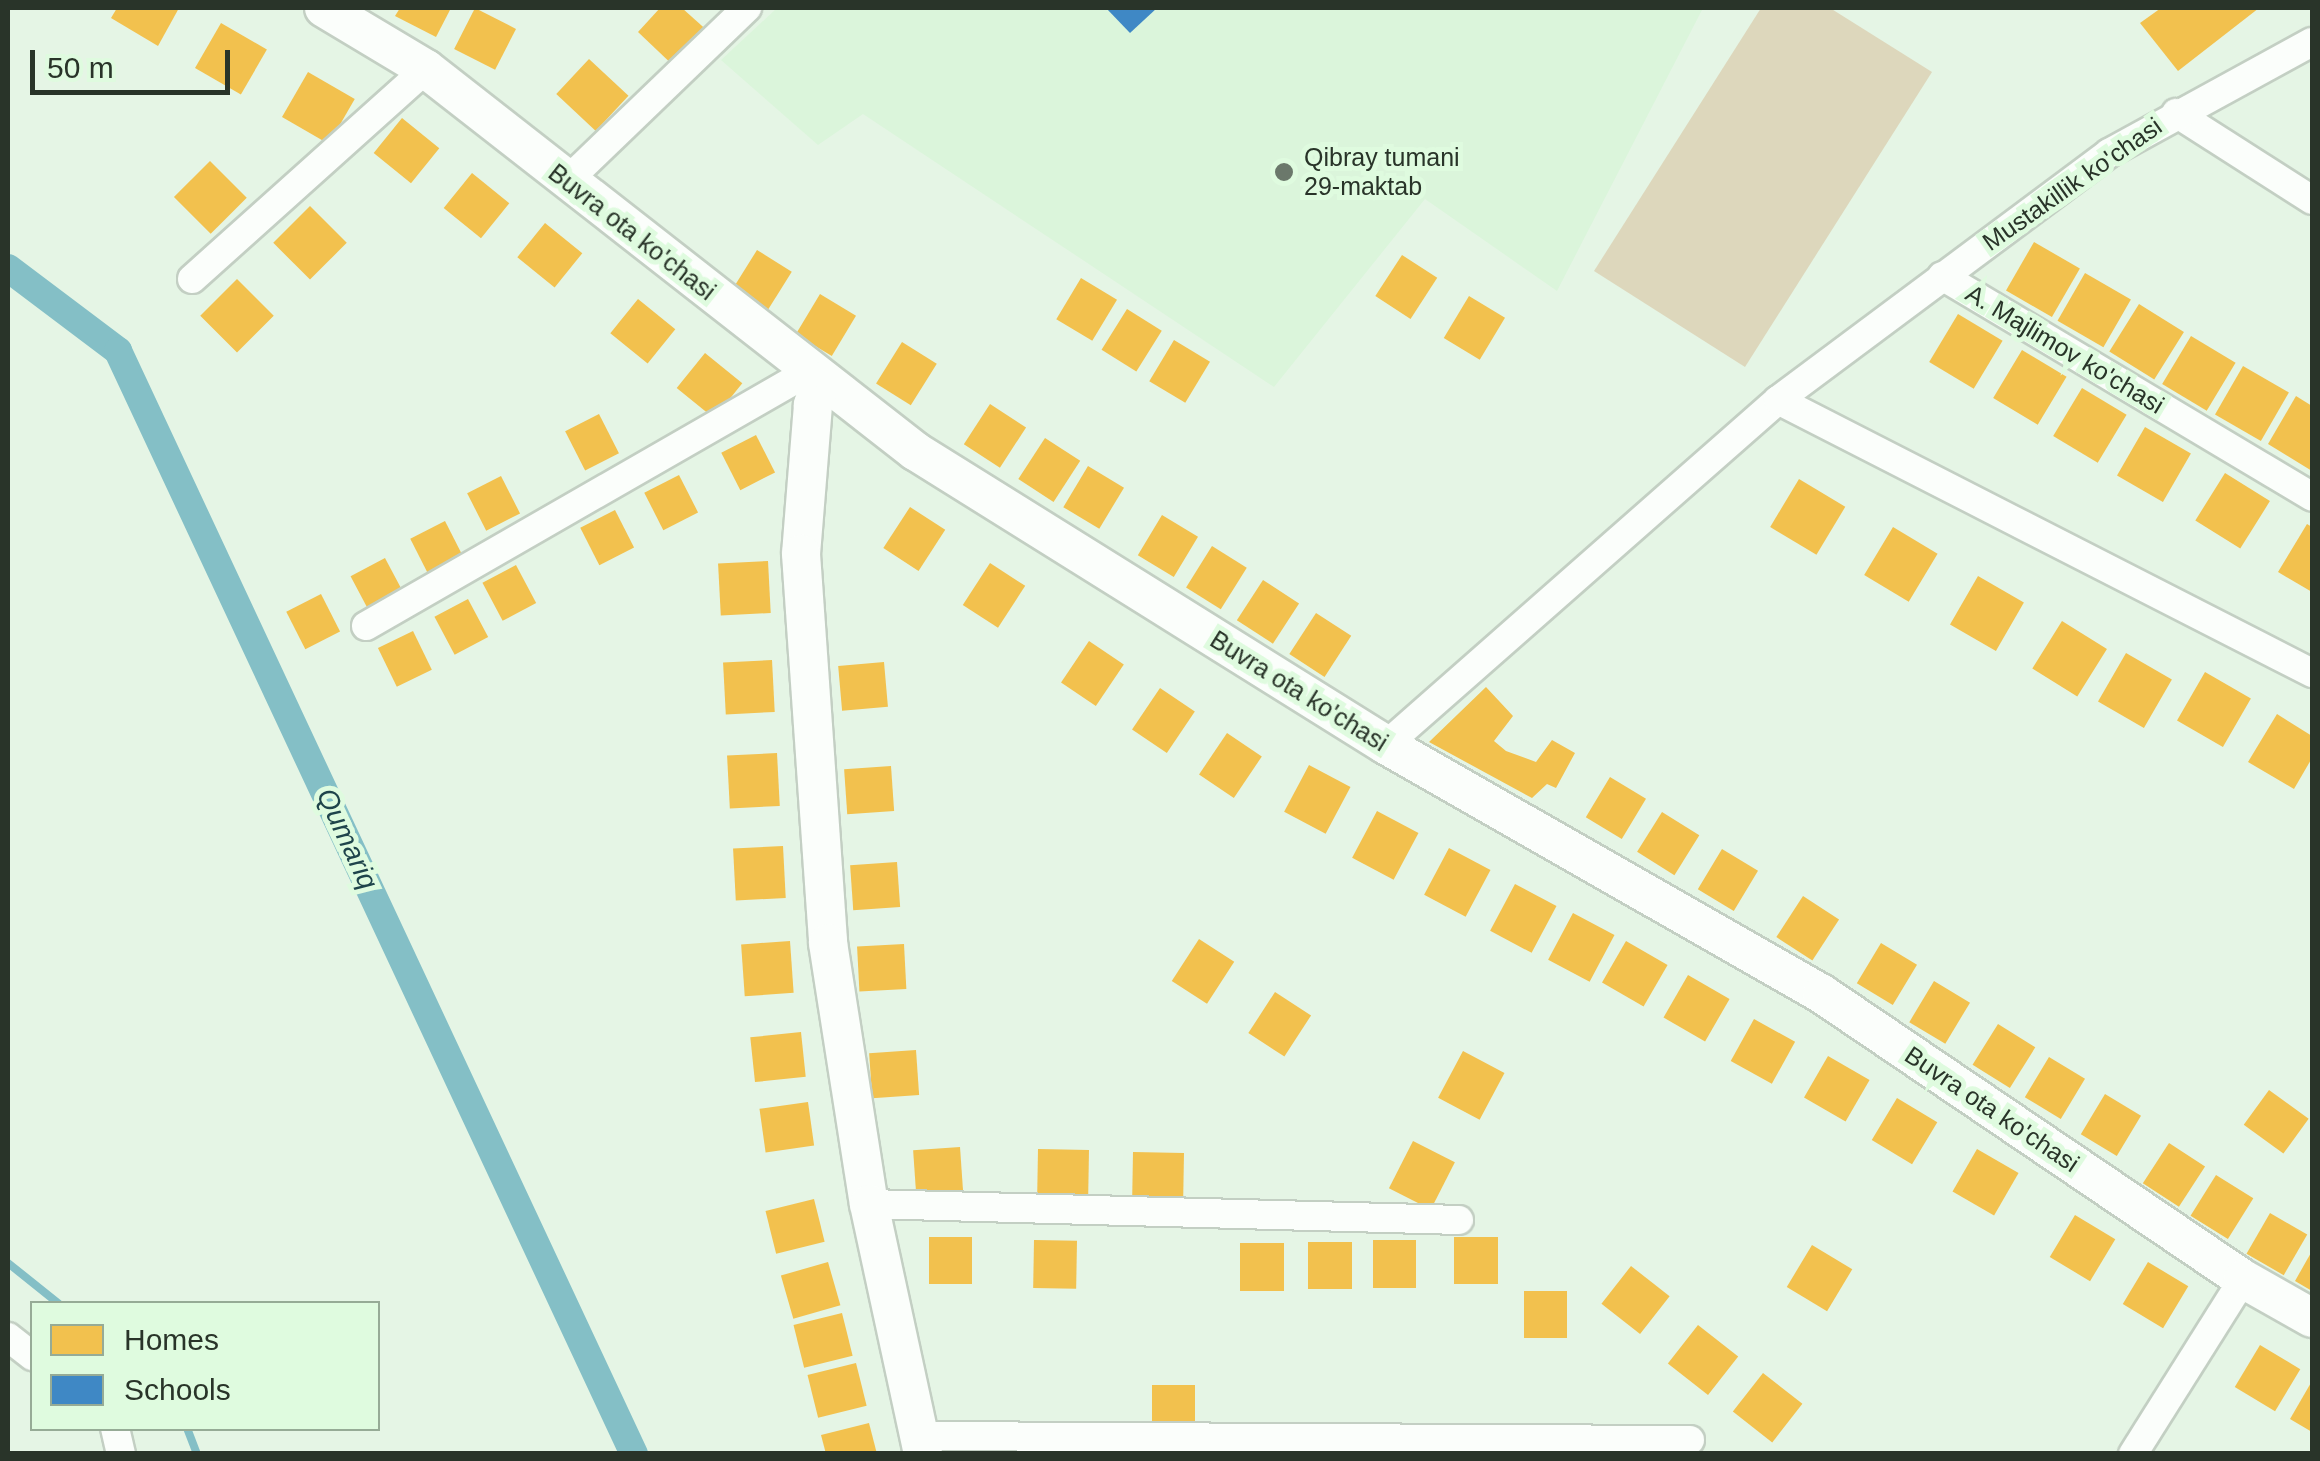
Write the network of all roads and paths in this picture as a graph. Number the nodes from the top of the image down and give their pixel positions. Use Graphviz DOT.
graph roads {
  1 [pos="324,8"];
  2 [pos="747,8"];
  3 [pos="2312,42"];
  4 [pos="426,69"];
  5 [pos="2176,113"];
  6 [pos="567,181"];
  7 [pos="2312,200"];
  8 [pos="1942,276"];
  9 [pos="192,279"];
  10 [pos="816,376"];
  11 [pos="1778,400"];
  12 [pos="2312,497"];
  13 [pos="366,626"];
  14 [pos="2312,673"];
  15 [pos="1386,745"];
  16 [pos="869,1204"];
  17 [pos="1460,1220"];
  18 [pos="2243,1280"];
  19 [pos="2312,1318"];
  20 [pos="8,1337"];
  21 [pos="30,1354"];
  22 [pos="1690,1440"];
  23 [pos="922,1445"];
  24 [pos="2133,1454"];
  1 -- 4 [label="main road, Buvra ota ko'chasi"];
  2 -- 6 [label="street"];
  3 -- 5 [label="street, Mustakillik ko'chasi"];
  4 -- 6 [label="main road, Buvra ota ko'chasi"];
  4 -- 9 [label="street"];
  5 -- 7 [label="street"];
  5 -- 8 [label="street, Mustakillik ko'chasi"];
  6 -- 10 [label="main road, Buvra ota ko'chasi"];
  8 -- 11 [label="street, A. Majlimov ko'chasi"];
  8 -- 12 [label="street, A. Majlimov ko'chasi"];
  10 -- 13 [label="street"];
  10 -- 15 [label="main road, Buvra ota ko'chasi"];
  10 -- 16 [label="main road"];
  11 -- 14 [label="street"];
  11 -- 15 [label="street, A. Majlimov ko'chasi"];
  15 -- 18 [label="main road, Buvra ota ko'chasi"];
  16 -- 17 [label="street"];
  16 -- 23 [label="main road"];
  18 -- 19 [label="main road, Buvra ota ko'chasi"];
  18 -- 24 [label="street"];
  20 -- 21 [label="street"];
  22 -- 23 [label="street"];
}
